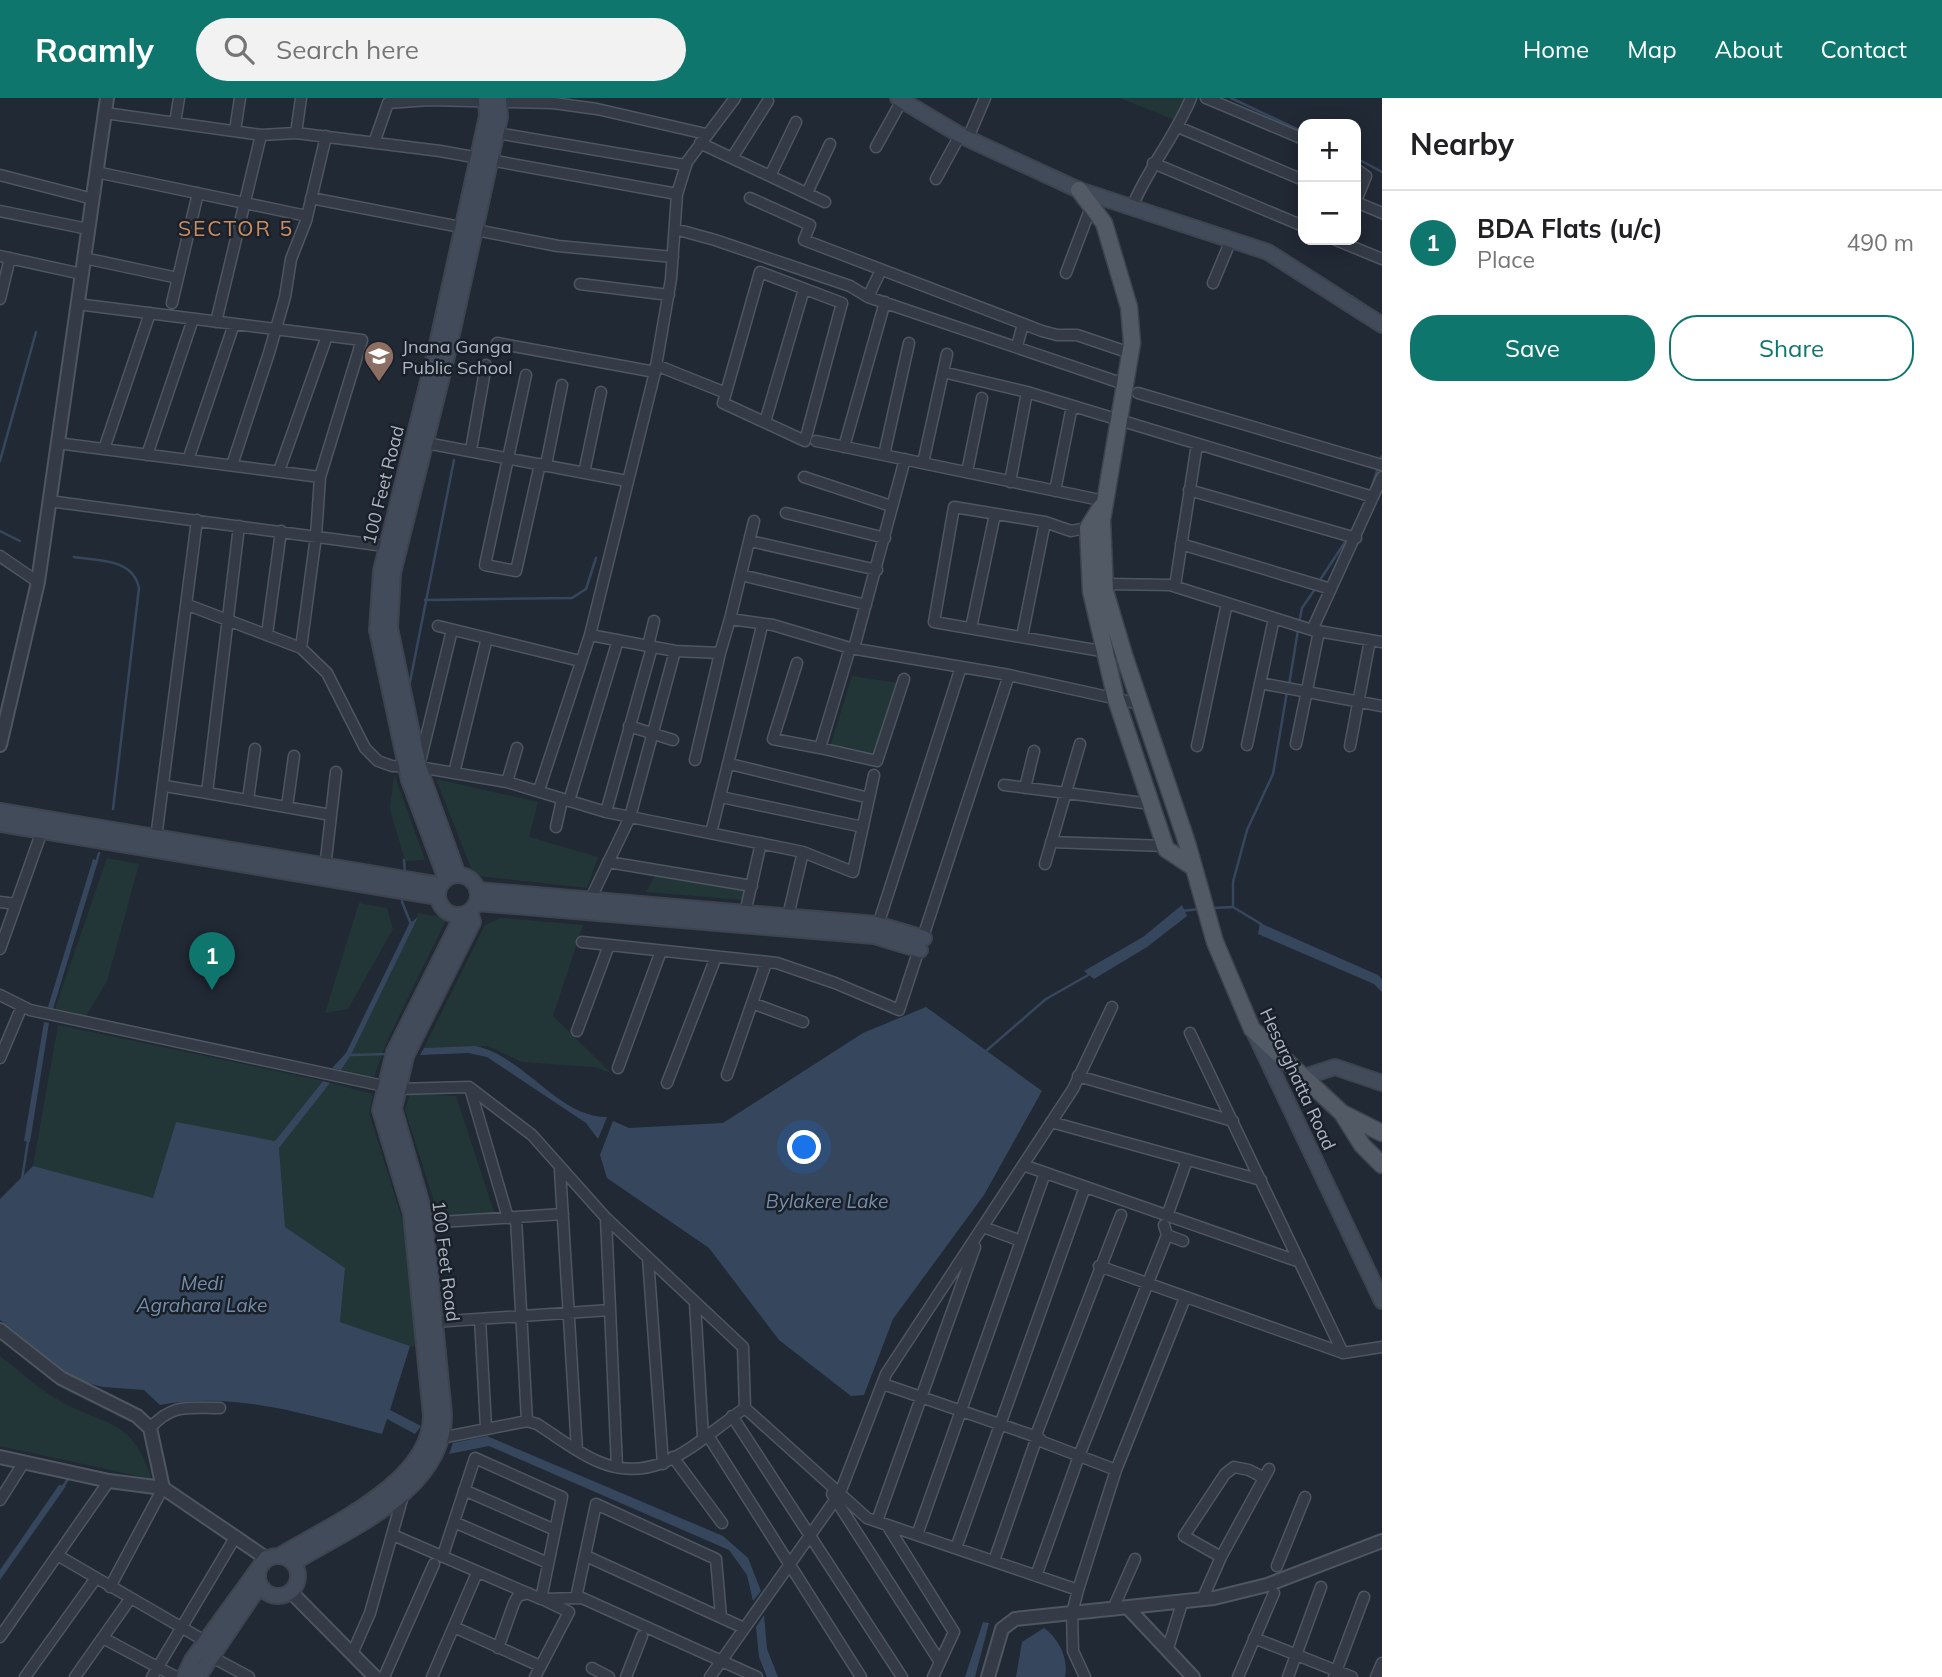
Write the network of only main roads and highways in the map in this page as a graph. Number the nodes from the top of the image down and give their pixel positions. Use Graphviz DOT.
graph roads {
  1 [pos="900,99"];
  2 [pos="493,100"];
  3 [pos="1079,191"];
  4 [pos="1382,325"];
  5 [pos="1095,524"];
  6 [pos="0,811"];
  7 [pos="0,824"];
  8 [pos="1193,867"];
  9 [pos="379,883"];
  10 [pos="439,886"];
  11 [pos="471,905"];
  12 [pos="1252,1029"];
  13 [pos="1304,1077"];
  14 [pos="1382,1083"];
  15 [pos="392,1088"];
  16 [pos="1342,1113"];
  17 [pos="1382,1133"];
  18 [pos="1382,1165"];
  19 [pos="1382,1301"];
  20 [pos="438,1422"];
  21 [pos="430,1449"];
  22 [pos="272,1557"];
  23 [pos="293,1563"];
  24 [pos="260,1585"];
  25 [pos="184,1677"];
  26 [pos="198,1677"];
  1 -- 3 [label="main road"];
  2 -- 10 [label="main road, 100 Feet Road"];
  3 -- 4 [label="main road"];
  3 -- 5 [label="main road"];
  5 -- 8 [label="main road, Hesarghatta Road"];
  5 -- 8 [label="main road"];
  6 -- 9 [label="main road"];
  7 -- 9 [label="main road"];
  8 -- 12 [label="main road, Hesarghatta Road"];
  9 -- 10 [label="main road"];
  10 -- 11 [label="main road"];
  10 -- 11 [label="main road"];
  11 -- 11 [label="main road"];
  11 -- 15 [label="main road, 100 Feet Road"];
  12 -- 13 [label="main road"];
  12 -- 19 [label="main road, Hesarghatta Road"];
  13 -- 14 [label="main road"];
  13 -- 16 [label="main road"];
  15 -- 20 [label="main road, 100 Feet Road"];
  15 -- 20 [label="main road, 100 Feet Road"];
  16 -- 17 [label="main road, Hesarghatta Road"];
  16 -- 18 [label="main road, Hesarghatta Road"];
  20 -- 21 [label="main road, 100 Feet Road"];
  20 -- 21 [label="main road, 100 Feet Road"];
  21 -- 22 [label="main road, 100 Feet Road"];
  21 -- 23 [label="main road, 100 Feet Road"];
  22 -- 23 [label="main road"];
  22 -- 24 [label="main road"];
  22 -- 25 [label="main road, 100 Feet Road"];
  23 -- 24 [label="main road"];
  24 -- 26 [label="main road"];
}
